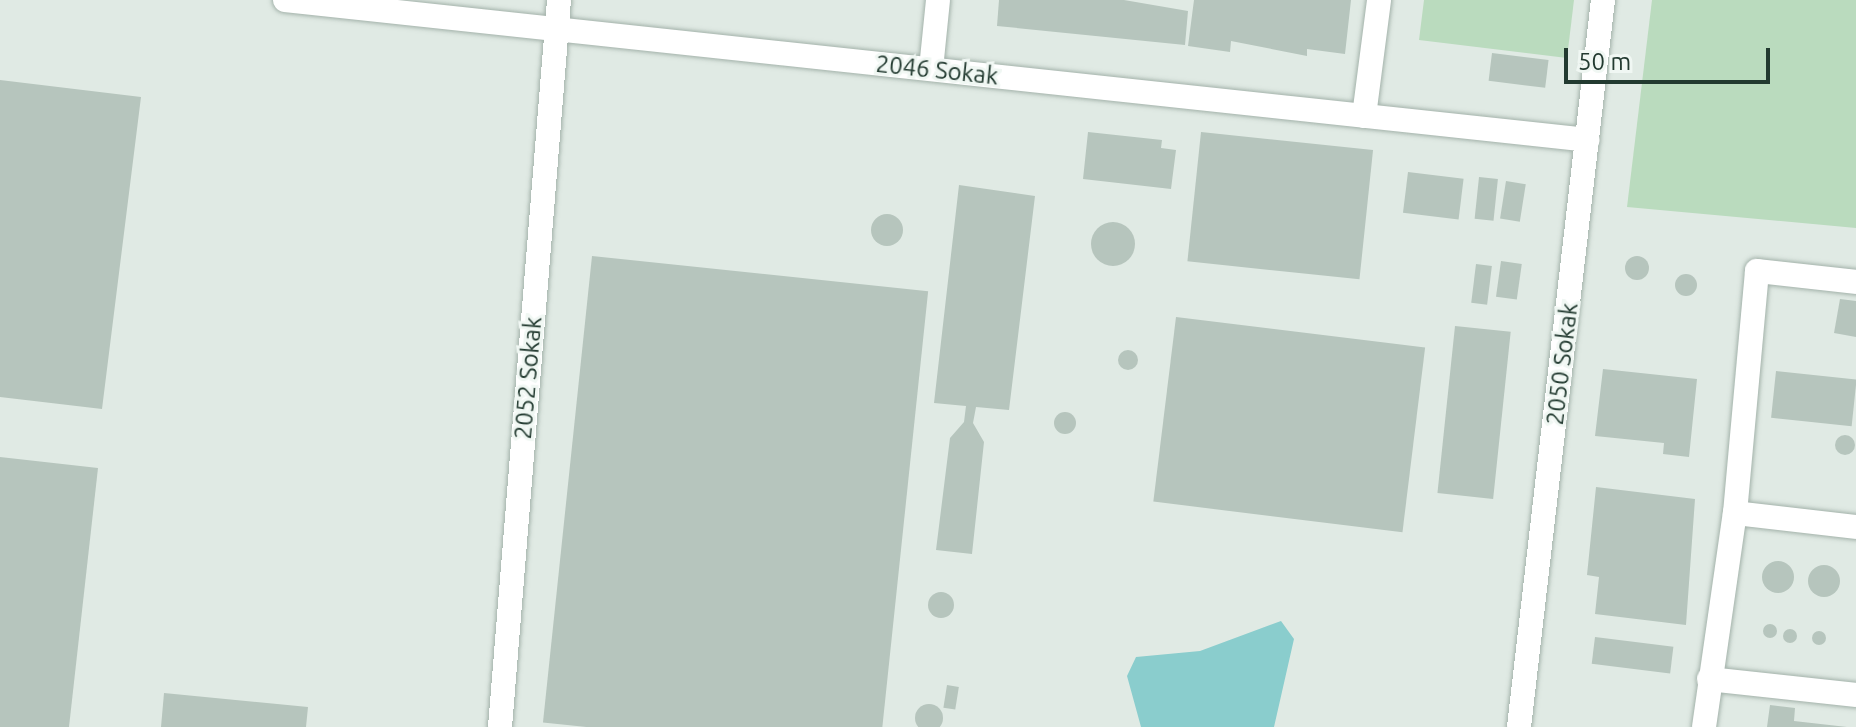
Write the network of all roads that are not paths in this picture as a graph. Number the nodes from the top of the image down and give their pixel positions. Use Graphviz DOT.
graph roads {
  1 [pos="285,0"];
  2 [pos="559,0"];
  3 [pos="938,0"];
  4 [pos="1379,0"];
  5 [pos="1603,0"];
  6 [pos="557,29"];
  7 [pos="931,69"];
  8 [pos="1364,116"];
  9 [pos="1588,140"];
  10 [pos="1856,282"];
  11 [pos="1735,513"];
  12 [pos="1856,527"];
  13 [pos="1709,679"];
  14 [pos="1856,695"];
  15 [pos="500,727"];
  16 [pos="1519,727"];
  17 [pos="1704,727"];
  1 -- 6 [label="lane, 2046 Sokak"];
  2 -- 6 [label="lane, 2052 Sokak"];
  3 -- 7 [label="lane"];
  4 -- 8 [label="lane"];
  5 -- 9 [label="lane, 2050 Sokak"];
  6 -- 7 [label="lane, 2046 Sokak"];
  6 -- 15 [label="lane, 2052 Sokak"];
  7 -- 8 [label="lane, 2046 Sokak"];
  8 -- 9 [label="lane, 2046 Sokak"];
  9 -- 16 [label="lane, 2050 Sokak"];
  10 -- 11 [label="lane"];
  11 -- 12 [label="lane"];
  11 -- 13 [label="lane"];
  13 -- 14 [label="lane"];
  13 -- 17 [label="lane"];
}
